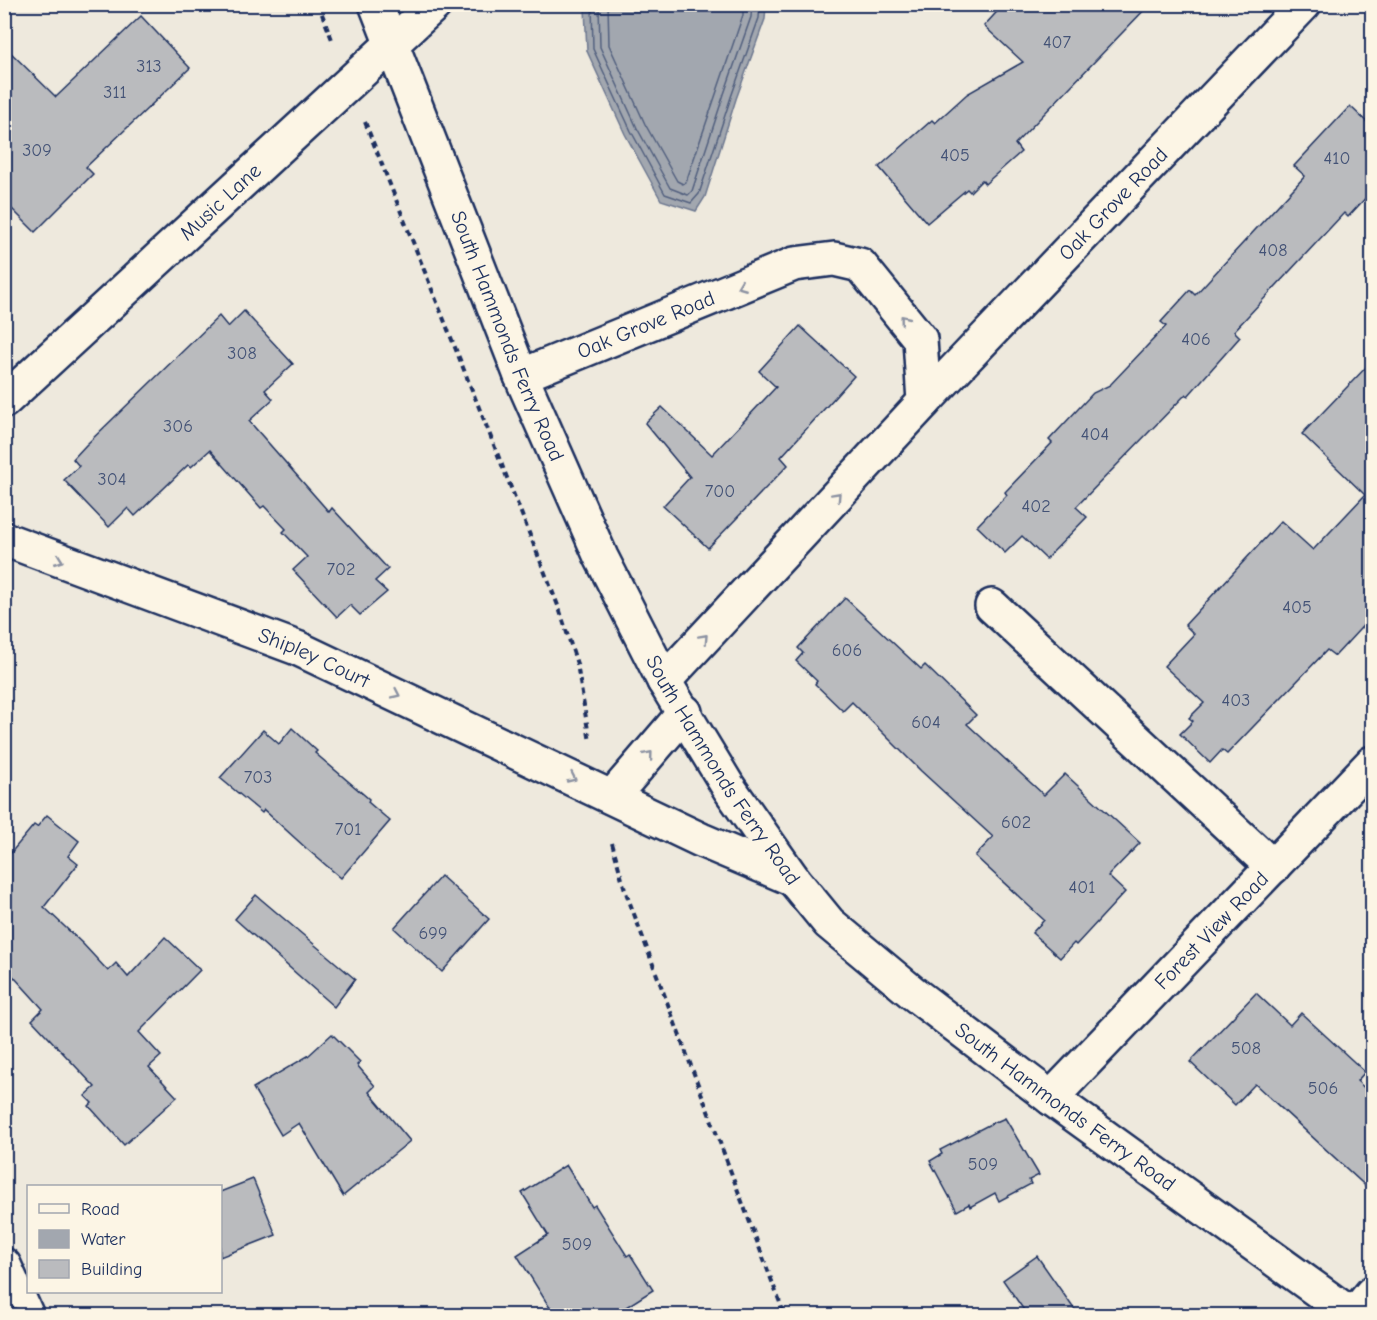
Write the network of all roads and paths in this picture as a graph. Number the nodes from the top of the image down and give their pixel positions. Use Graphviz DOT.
graph roads {
  1 [pos="318,4"];
  2 [pos="376,4"];
  3 [pos="435,4"];
  4 [pos="1304,4"];
  5 [pos="392,44"];
  6 [pos="349,82"];
  7 [pos="521,376"];
  8 [pos="4,401"];
  9 [pos="924,402"];
  10 [pos="4,539"];
  11 [pos="992,606"];
  12 [pos="664,681"];
  13 [pos="685,712"];
  14 [pos="1372,763"];
  15 [pos="605,794"];
  16 [pos="1273,867"];
  17 [pos="793,879"];
  18 [pos="1052,1098"];
  19 [pos="4,1265"];
  20 [pos="1372,1293"];
  21 [pos="27,1316"];
  22 [pos="785,1316"];
  23 [pos="1353,1316"];
  1 -- 6 [label="path"];
  2 -- 5 [label="street, South Hammonds Ferry Road"];
  3 -- 5 [label="street, Music Lane"];
  4 -- 9 [label="street, Oak Grove Road"];
  5 -- 6 [label="street, Music Lane"];
  5 -- 7 [label="street, South Hammonds Ferry Road"];
  6 -- 8 [label="street, Music Lane"];
  6 -- 15 [label="path"];
  9 -- 7 [label="street, Oak Grove Road, one-way"];
  7 -- 12 [label="street, South Hammonds Ferry Road"];
  12 -- 9 [label="street, Oak Grove Road, one-way"];
  10 -- 15 [label="street, Shipley Court, one-way"];
  11 -- 16 [label="street"];
  12 -- 13 [label="street, South Hammonds Ferry Road"];
  15 -- 13 [label="street, one-way"];
  13 -- 17 [label="street, South Hammonds Ferry Road"];
  14 -- 16 [label="street, Forest View Road"];
  15 -- 17 [label="street, Shipley Court"];
  15 -- 22 [label="path"];
  16 -- 18 [label="street, Forest View Road"];
  17 -- 18 [label="street, South Hammonds Ferry Road"];
  18 -- 23 [label="street, South Hammonds Ferry Road"];
  19 -- 21 [label="street"];
  20 -- 23 [label="street"];
}
